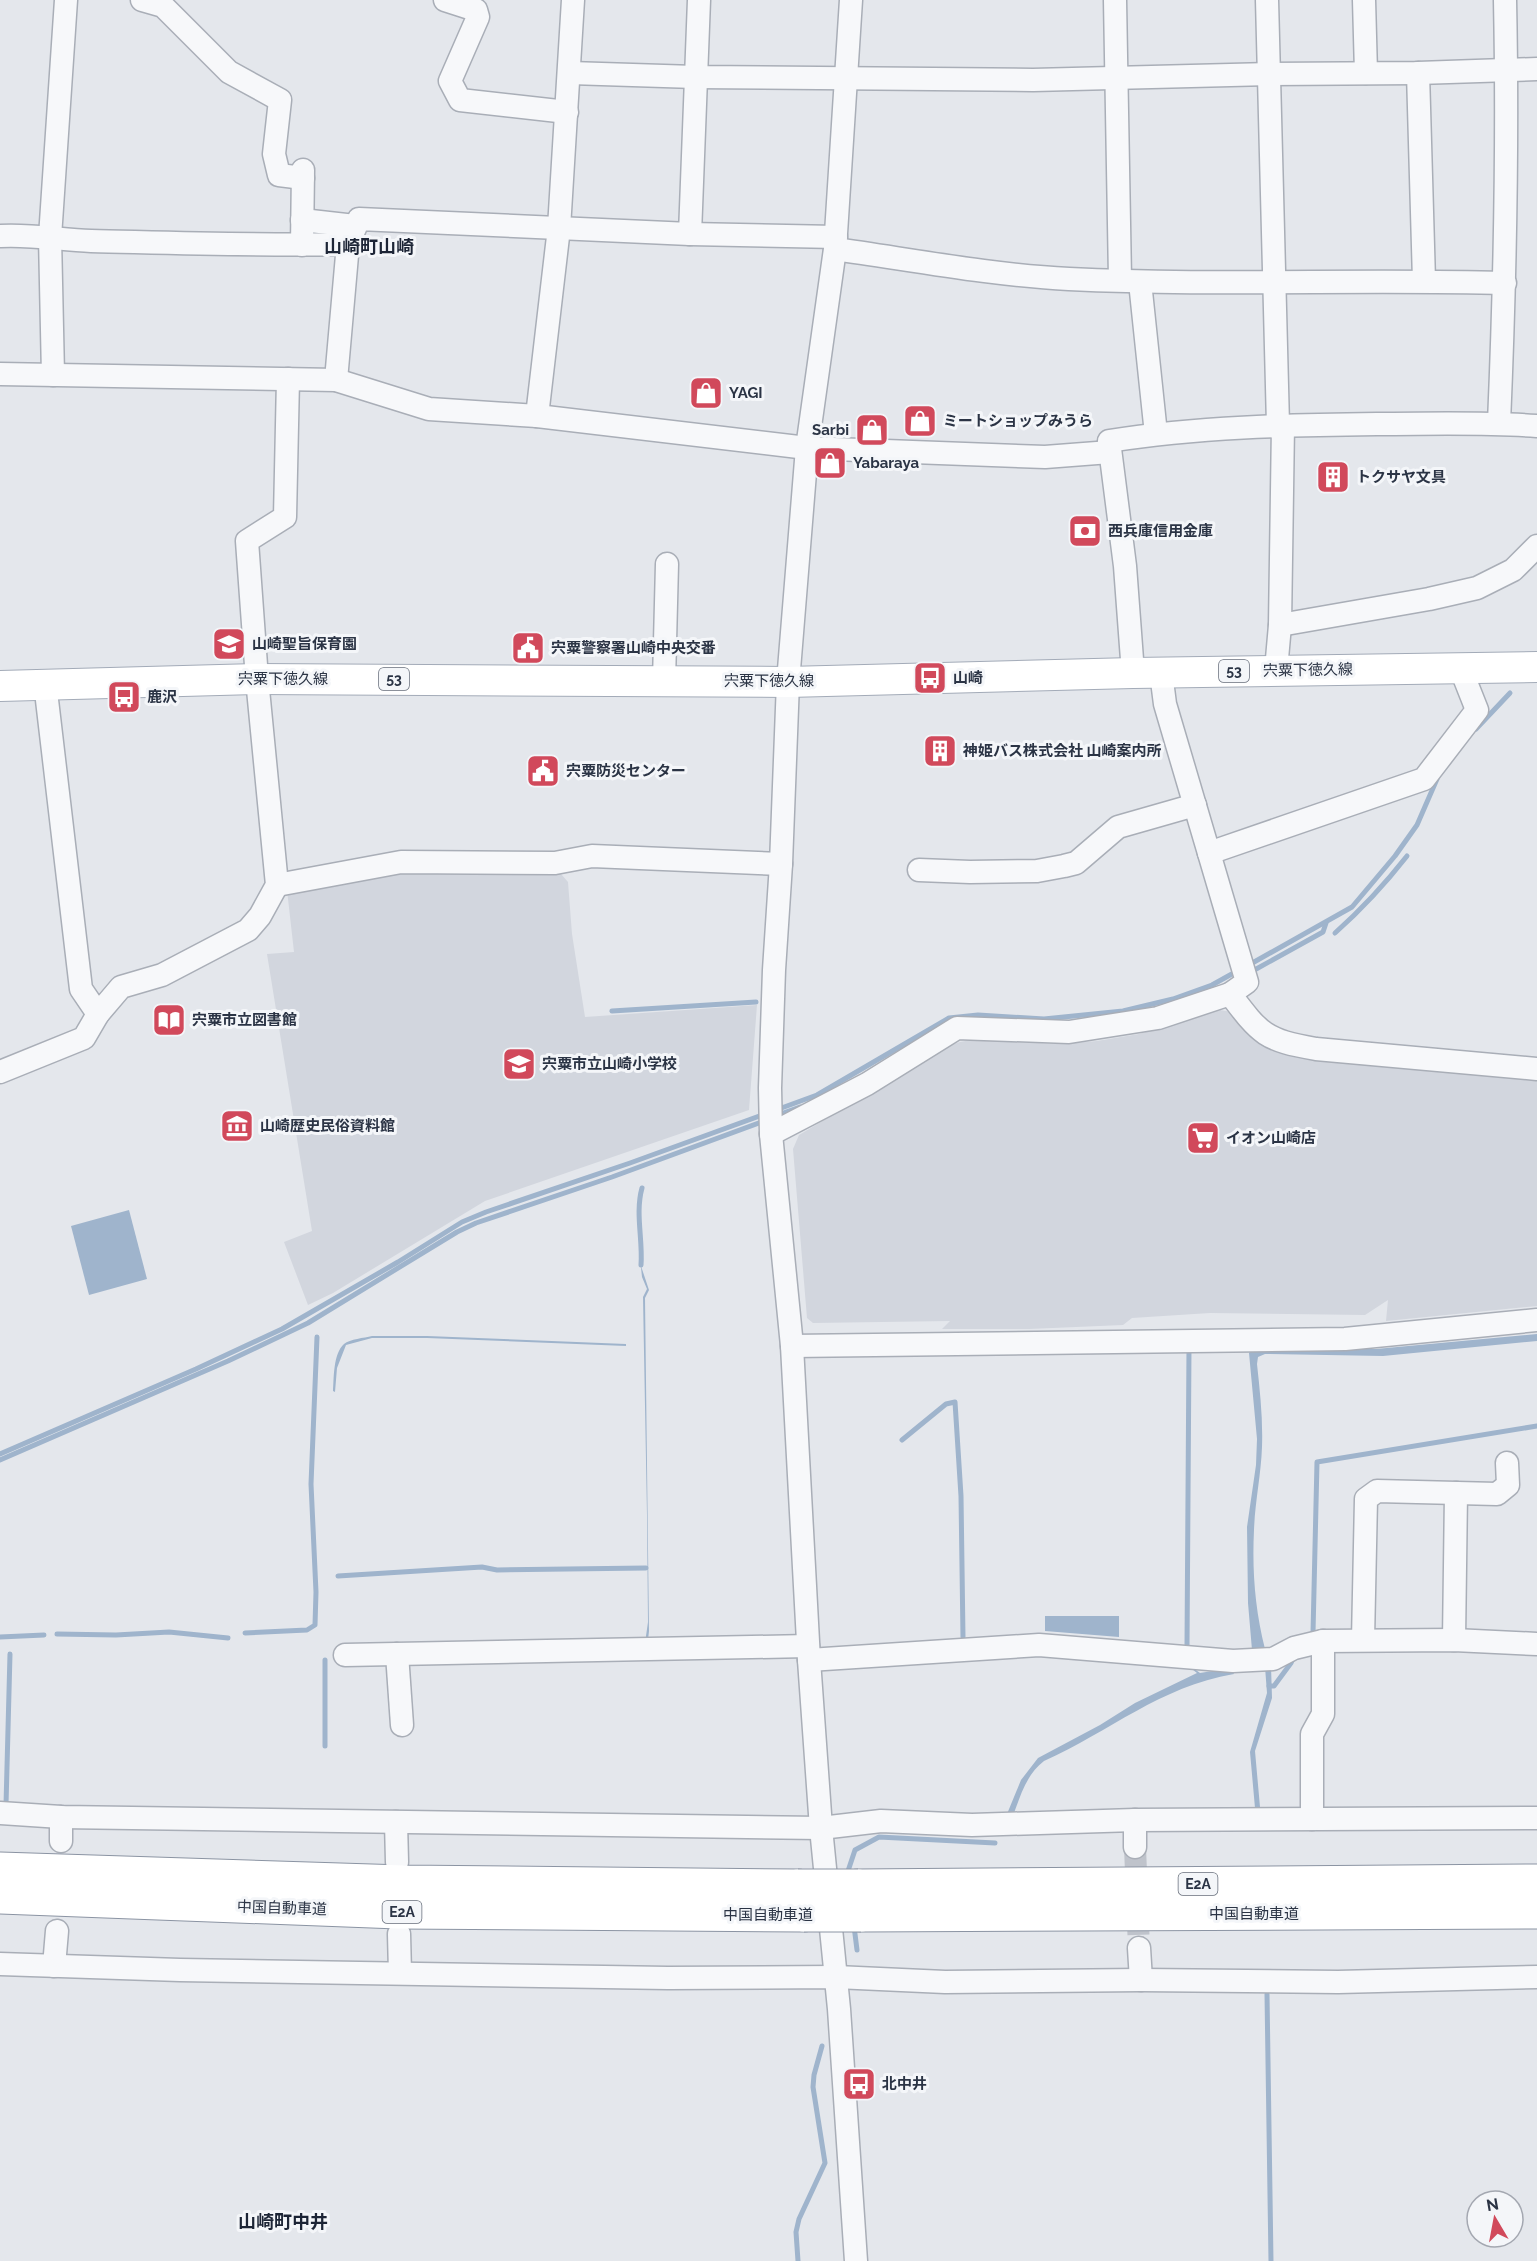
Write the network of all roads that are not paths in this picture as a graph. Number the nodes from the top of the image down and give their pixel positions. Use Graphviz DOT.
graph roads {
  1 [pos="66,0"];
  2 [pos="142,0"];
  3 [pos="445,0"];
  4 [pos="573,0"];
  5 [pos="699,0"];
  6 [pos="851,0"];
  7 [pos="1115,0"];
  8 [pos="1267,0"];
  9 [pos="1364,0"];
  10 [pos="1504,0"];
  11 [pos="1537,69"];
  12 [pos="1506,70"];
  13 [pos="570,73"];
  14 [pos="1366,73"];
  15 [pos="1270,74"];
  16 [pos="1418,74"];
  17 [pos="695,77"];
  18 [pos="1118,78"];
  19 [pos="845,79"];
  20 [pos="567,112"];
  21 [pos="303,220"];
  22 [pos="560,228"];
  23 [pos="690,234"];
  24 [pos="352,235"];
  25 [pos="0,236"];
  26 [pos="50,237"];
  27 [pos="836,243"];
  28 [pos="302,245"];
  29 [pos="1130,280"];
  30 [pos="1424,281"];
  31 [pos="1274,283"];
  32 [pos="1504,283"];
  33 [pos="0,374"];
  34 [pos="53,375"];
  35 [pos="288,380"];
  36 [pos="336,380"];
  37 [pos="537,416"];
  38 [pos="1499,423"];
  39 [pos="1281,425"];
  40 [pos="1537,426"];
  41 [pos="1156,434"];
  42 [pos="807,448"];
  43 [pos="1110,452"];
  44 [pos="1537,546"];
  45 [pos="667,564"];
  46 [pos="1280,625"];
  47 [pos="1537,667"];
  48 [pos="1460,668"];
  49 [pos="1276,670"];
  50 [pos="1147,673"];
  51 [pos="257,679"];
  52 [pos="664,681"];
  53 [pos="788,682"];
  54 [pos="45,683"];
  55 [pos="0,686"];
  56 [pos="1195,805"];
  57 [pos="1209,853"];
  58 [pos="782,864"];
  59 [pos="919,870"];
  60 [pos="277,885"];
  61 [pos="1230,994"];
  62 [pos="98,1014"];
  63 [pos="1537,1069"];
  64 [pos="0,1072"];
  65 [pos="771,1134"];
  66 [pos="1537,1320"];
  67 [pos="792,1346"];
  68 [pos="1507,1463"];
  69 [pos="1456,1493"];
  70 [pos="1363,1640"];
  71 [pos="1455,1640"];
  72 [pos="1323,1641"];
  73 [pos="1537,1644"];
  74 [pos="809,1653"];
  75 [pos="397,1654"];
  76 [pos="345,1655"];
  77 [pos="402,1725"];
  78 [pos="0,1813"];
  79 [pos="61,1817"];
  80 [pos="1537,1818"];
  81 [pos="1312,1819"];
  82 [pos="1135,1820"];
  83 [pos="396,1822"];
  84 [pos="822,1828"];
  85 [pos="61,1841"];
  86 [pos="1135,1847"];
  87 [pos="397,1862"];
  88 [pos="0,1869"];
  89 [pos="1537,1881"];
  90 [pos="0,1896"];
  91 [pos="860,1900"];
  92 [pos="801,1901"];
  93 [pos="1537,1912"];
  94 [pos="57,1931"];
  95 [pos="399,1934"];
  96 [pos="1139,1948"];
  97 [pos="0,1964"];
  98 [pos="54,1966"];
  99 [pos="400,1973"];
  100 [pos="836,1977"];
  101 [pos="1537,1977"];
  102 [pos="1141,1980"];
  103 [pos="856,2261"];
  1 -- 26 [label="street"];
  2 -- 21 [label="street"];
  3 -- 20 [label="street"];
  4 -- 13 [label="street"];
  5 -- 17 [label="street"];
  6 -- 19 [label="street"];
  7 -- 18 [label="street"];
  8 -- 15 [label="street"];
  9 -- 14 [label="street"];
  10 -- 12 [label="street"];
  11 -- 12 [label="street"];
  12 -- 16 [label="street"];
  12 -- 32 [label="street"];
  13 -- 17 [label="street"];
  13 -- 20 [label="street"];
  14 -- 15 [label="street"];
  14 -- 16 [label="street"];
  15 -- 18 [label="street"];
  15 -- 31 [label="street"];
  16 -- 30 [label="street"];
  17 -- 19 [label="street"];
  17 -- 23 [label="street"];
  18 -- 19 [label="street"];
  18 -- 29 [label="street"];
  19 -- 27 [label="street"];
  20 -- 22 [label="street"];
  21 -- 24 [label="street"];
  21 -- 28 [label="street"];
  22 -- 23 [label="street"];
  22 -- 24 [label="street"];
  22 -- 37 [label="street"];
  23 -- 27 [label="street"];
  24 -- 28 [label="street"];
  24 -- 36 [label="street"];
  25 -- 26 [label="street"];
  26 -- 28 [label="street"];
  26 -- 34 [label="street"];
  27 -- 29 [label="street"];
  27 -- 42 [label="street"];
  29 -- 31 [label="street"];
  29 -- 41 [label="street"];
  30 -- 31 [label="street"];
  30 -- 32 [label="street"];
  31 -- 39 [label="street"];
  32 -- 38 [label="street"];
  33 -- 34 [label="street"];
  34 -- 35 [label="street"];
  35 -- 36 [label="street"];
  35 -- 51 [label="street"];
  36 -- 37 [label="street"];
  37 -- 42 [label="street"];
  38 -- 39 [label="street"];
  38 -- 40 [label="street"];
  39 -- 41 [label="street"];
  39 -- 46 [label="street"];
  41 -- 43 [label="street"];
  42 -- 43 [label="street"];
  42 -- 53 [label="street"];
  43 -- 50 [label="street"];
  44 -- 46 [label="street"];
  45 -- 52 [label="street"];
  46 -- 49 [label="street"];
  47 -- 48 [label="main road, 宍粟下徳久線 / 53"];
  48 -- 49 [label="main road, 宍粟下徳久線 / 53"];
  48 -- 57 [label="street"];
  49 -- 50 [label="main road, 宍粟下徳久線 / 53"];
  50 -- 53 [label="main road, 宍粟下徳久線 / 53"];
  50 -- 56 [label="street"];
  51 -- 52 [label="main road, 宍粟下徳久線 / 53"];
  51 -- 54 [label="main road, 宍粟下徳久線 / 53"];
  51 -- 60 [label="street"];
  52 -- 53 [label="main road, 宍粟下徳久線 / 53"];
  53 -- 58 [label="street"];
  54 -- 55 [label="main road, 宍粟下徳久線 / 53"];
  54 -- 62 [label="street"];
  56 -- 57 [label="street"];
  56 -- 59 [label="street"];
  57 -- 61 [label="street"];
  58 -- 60 [label="street"];
  58 -- 65 [label="street"];
  60 -- 62 [label="street"];
  61 -- 63 [label="street"];
  61 -- 65 [label="street"];
  62 -- 64 [label="street"];
  65 -- 67 [label="street"];
  66 -- 67 [label="street"];
  67 -- 74 [label="street"];
  68 -- 69 [label="street"];
  69 -- 70 [label="street"];
  69 -- 71 [label="street"];
  70 -- 71 [label="street"];
  70 -- 72 [label="street"];
  71 -- 73 [label="street"];
  72 -- 74 [label="street"];
  72 -- 81 [label="street"];
  74 -- 75 [label="street"];
  74 -- 84 [label="street"];
  75 -- 76 [label="street"];
  75 -- 77 [label="street"];
  78 -- 79 [label="street"];
  79 -- 83 [label="street"];
  79 -- 85 [label="street"];
  80 -- 81 [label="street"];
  81 -- 82 [label="street"];
  82 -- 84 [label="street"];
  82 -- 86 [label="street"];
  83 -- 84 [label="street"];
  83 -- 87 [label="street"];
  84 -- 100 [label="street"];
  88 -- 92 [label="highway, 中国自動車道 / E2A"];
  89 -- 91 [label="highway, 中国自動車道 / E2A"];
  90 -- 92 [label="highway, 中国自動車道 / E2A"];
  91 -- 92 [label="highway, 中国自動車道 / E2A, bridge"];
  91 -- 93 [label="highway, 中国自動車道 / E2A"];
  94 -- 98 [label="street"];
  95 -- 99 [label="street"];
  96 -- 102 [label="street"];
  97 -- 98 [label="street"];
  98 -- 99 [label="street"];
  99 -- 100 [label="street"];
  100 -- 102 [label="street"];
  100 -- 103 [label="street"];
  101 -- 102 [label="street"];
}
